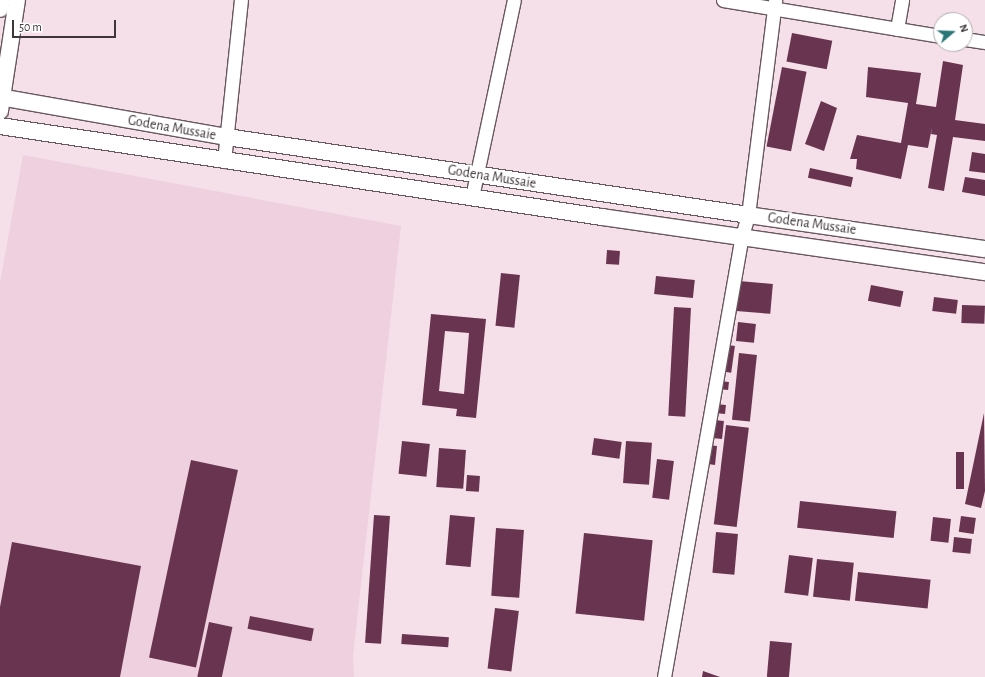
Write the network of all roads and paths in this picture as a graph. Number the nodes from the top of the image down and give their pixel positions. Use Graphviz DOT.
graph roads {
  1 [pos="1,0"];
  2 [pos="18,0"];
  3 [pos="241,0"];
  4 [pos="514,0"];
  5 [pos="723,0"];
  6 [pos="902,0"];
  7 [pos="774,4"];
  8 [pos="0,9"];
  9 [pos="897,29"];
  10 [pos="933,35"];
  11 [pos="973,40"];
  12 [pos="985,42"];
  13 [pos="1,102"];
  14 [pos="0,126"];
  15 [pos="227,137"];
  16 [pos="224,161"];
  17 [pos="477,174"];
  18 [pos="472,197"];
  19 [pos="748,215"];
  20 [pos="742,236"];
  21 [pos="985,248"];
  22 [pos="985,272"];
  23 [pos="664,677"];
  1 -- 8 [label="street"];
  2 -- 13 [label="street"];
  3 -- 15 [label="street"];
  4 -- 17 [label="street"];
  5 -- 7 [label="street"];
  6 -- 9 [label="street"];
  7 -- 9 [label="street"];
  7 -- 19 [label="street"];
  9 -- 10 [label="street"];
  11 -- 12 [label="street"];
  13 -- 15 [label="street, Godena Mussaie"];
  14 -- 16 [label="street, Godena Mussaie"];
  15 -- 16 [label="street"];
  15 -- 17 [label="street, Godena Mussaie"];
  16 -- 18 [label="street, Godena Mussaie"];
  17 -- 18 [label="street"];
  17 -- 19 [label="street, Godena Mussaie"];
  18 -- 20 [label="street, Godena Mussaie"];
  19 -- 20 [label="street"];
  19 -- 21 [label="street, Godena Mussaie"];
  20 -- 22 [label="street, Godena Mussaie"];
  20 -- 23 [label="street"];
}
